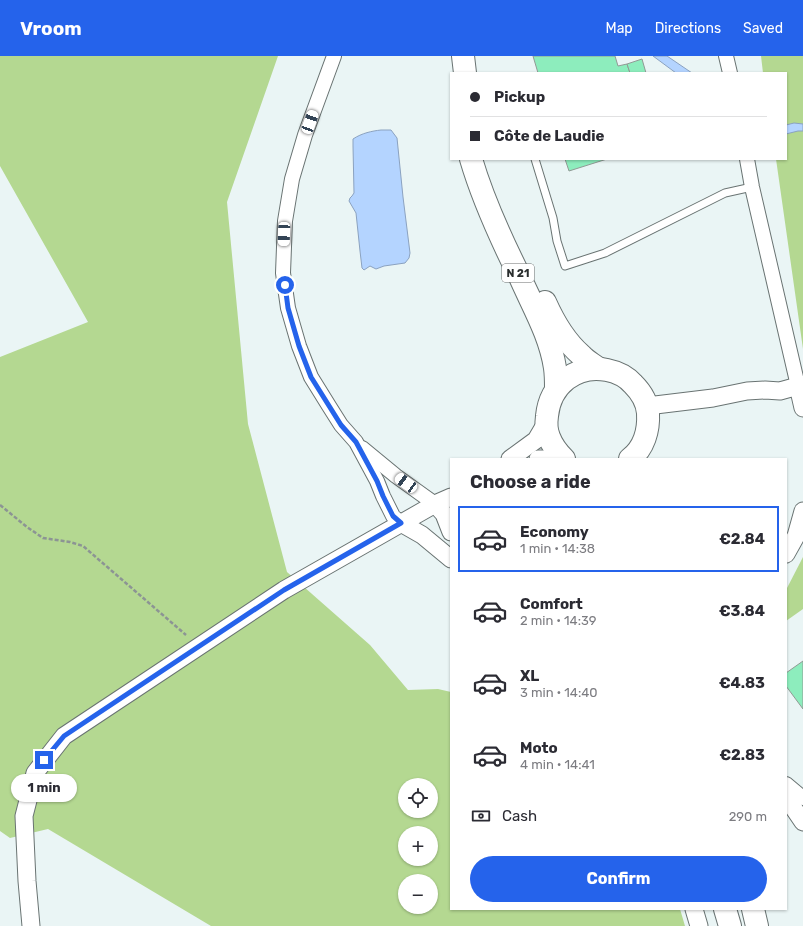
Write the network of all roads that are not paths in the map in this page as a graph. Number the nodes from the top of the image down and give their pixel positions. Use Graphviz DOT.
graph roads {
  1 [pos="334,56"];
  2 [pos="450,56"];
  3 [pos="463,56"];
  4 [pos="726,56"];
  5 [pos="452,72"];
  6 [pos="465,72"];
  7 [pos="730,72"];
  8 [pos="471,160"];
  9 [pos="484,160"];
  10 [pos="535,160"];
  11 [pos="747,160"];
  12 [pos="752,187"];
  13 [pos="599,369"];
  14 [pos="798,386"];
  15 [pos="556,389"];
  16 [pos="647,406"];
  17 [pos="803,408"];
  18 [pos="546,423"];
  19 [pos="356,442"];
  20 [pos="511,458"];
  21 [pos="563,458"];
  22 [pos="633,458"];
  23 [pos="450,497"];
  24 [pos="435,504"];
  25 [pos="803,510"];
  26 [pos="401,523"];
  27 [pos="450,529"];
  28 [pos="787,552"];
  29 [pos="450,558"];
  30 [pos="787,785"];
  31 [pos="787,798"];
  32 [pos="803,798"];
  33 [pos="803,822"];
  34 [pos="694,910"];
  35 [pos="725,910"];
  36 [pos="752,910"];
  37 [pos="31,926"];
  38 [pos="699,926"];
  39 [pos="730,926"];
  40 [pos="757,926"];
  1 -- 19 [label="street"];
  2 -- 5 [label="highway"];
  3 -- 6 [label="highway"];
  4 -- 7 [label="street"];
  8 -- 15 [label="highway, N 21"];
  9 -- 13 [label="highway, N 21"];
  10 -- 12 [label="lane"];
  11 -- 12 [label="street"];
  12 -- 14 [label="street"];
  13 -- 15 [label="highway"];
  13 -- 16 [label="highway"];
  14 -- 16 [label="street"];
  14 -- 17 [label="street"];
  15 -- 18 [label="highway"];
  16 -- 22 [label="highway"];
  18 -- 20 [label="street"];
  18 -- 21 [label="highway"];
  19 -- 24 [label="street"];
  19 -- 26 [label="street"];
  23 -- 24 [label="street"];
  24 -- 26 [label="street"];
  24 -- 27 [label="street"];
  25 -- 28 [label="street"];
  26 -- 29 [label="street"];
  26 -- 37 [label="street"];
  30 -- 32 [label="street"];
  31 -- 33 [label="street"];
  34 -- 38 [label="street"];
  35 -- 39 [label="highway"];
  36 -- 40 [label="highway"];
}
